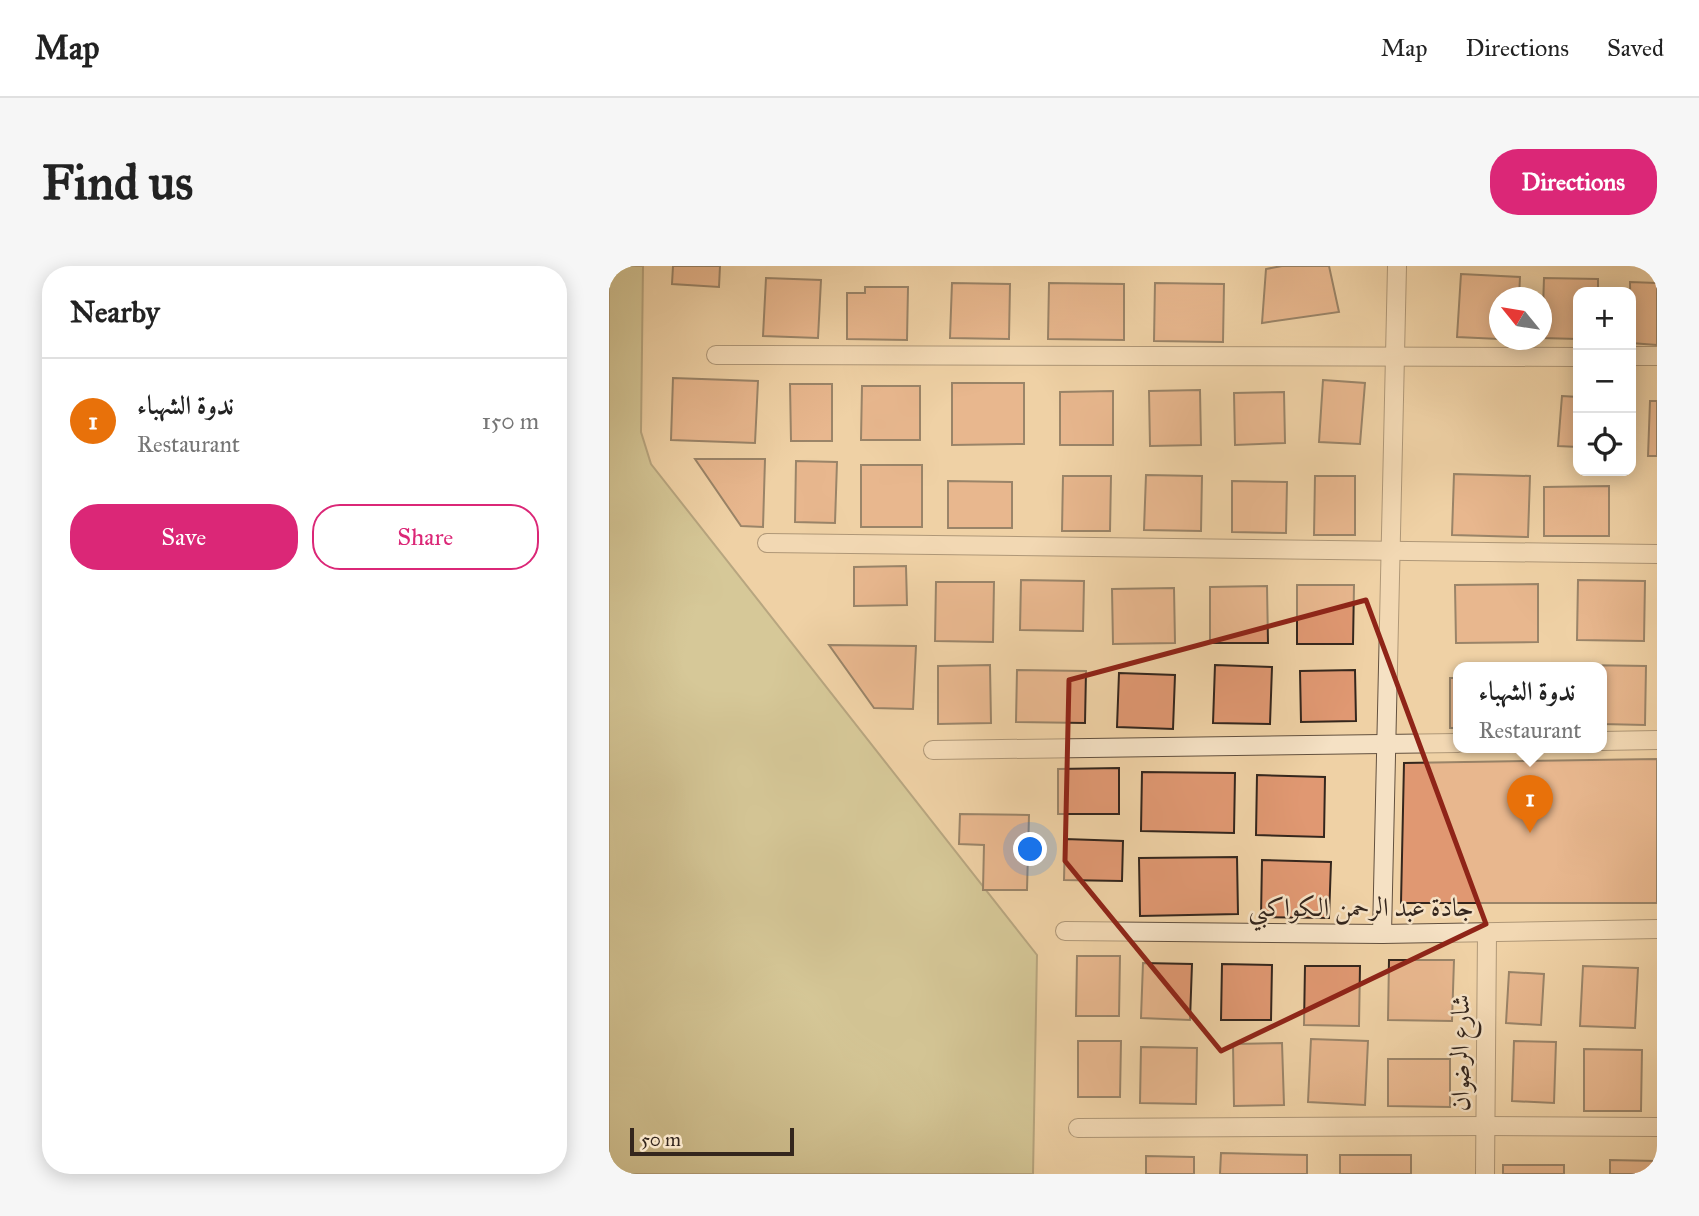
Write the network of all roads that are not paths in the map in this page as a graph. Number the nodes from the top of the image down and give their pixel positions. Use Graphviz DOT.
graph roads {
  1 [pos="1397,266"];
  2 [pos="716,355"];
  3 [pos="1573,356"];
  4 [pos="1636,356"];
  5 [pos="1657,356"];
  6 [pos="1395,357"];
  7 [pos="767,543"];
  8 [pos="1390,549"];
  9 [pos="1657,554"];
  10 [pos="1607,740"];
  11 [pos="1657,740"];
  12 [pos="1453,743"];
  13 [pos="1385,744"];
  14 [pos="933,750"];
  15 [pos="1657,929"];
  16 [pos="1065,931"];
  17 [pos="1487,933"];
  18 [pos="1382,934"];
  19 [pos="1486,1126"];
  20 [pos="1657,1127"];
  21 [pos="1078,1128"];
  22 [pos="1485,1174"];
  1 -- 6 [label="street"];
  2 -- 6 [label="street"];
  3 -- 6 [label="street"];
  4 -- 5 [label="street"];
  6 -- 8 [label="street"];
  7 -- 8 [label="street"];
  8 -- 9 [label="street"];
  8 -- 13 [label="street"];
  10 -- 11 [label="street"];
  12 -- 13 [label="street"];
  13 -- 14 [label="street"];
  13 -- 18 [label="street"];
  15 -- 17 [label="street, جادة عبد الرحمن الكواكبي"];
  16 -- 18 [label="street, جادة عبد الرحمن الكواكبي"];
  17 -- 18 [label="street, جادة عبد الرحمن الكواكبي"];
  17 -- 19 [label="street, شارع الرضوان"];
  19 -- 20 [label="street"];
  19 -- 21 [label="street"];
  19 -- 22 [label="street, شارع الرضوان"];
}
